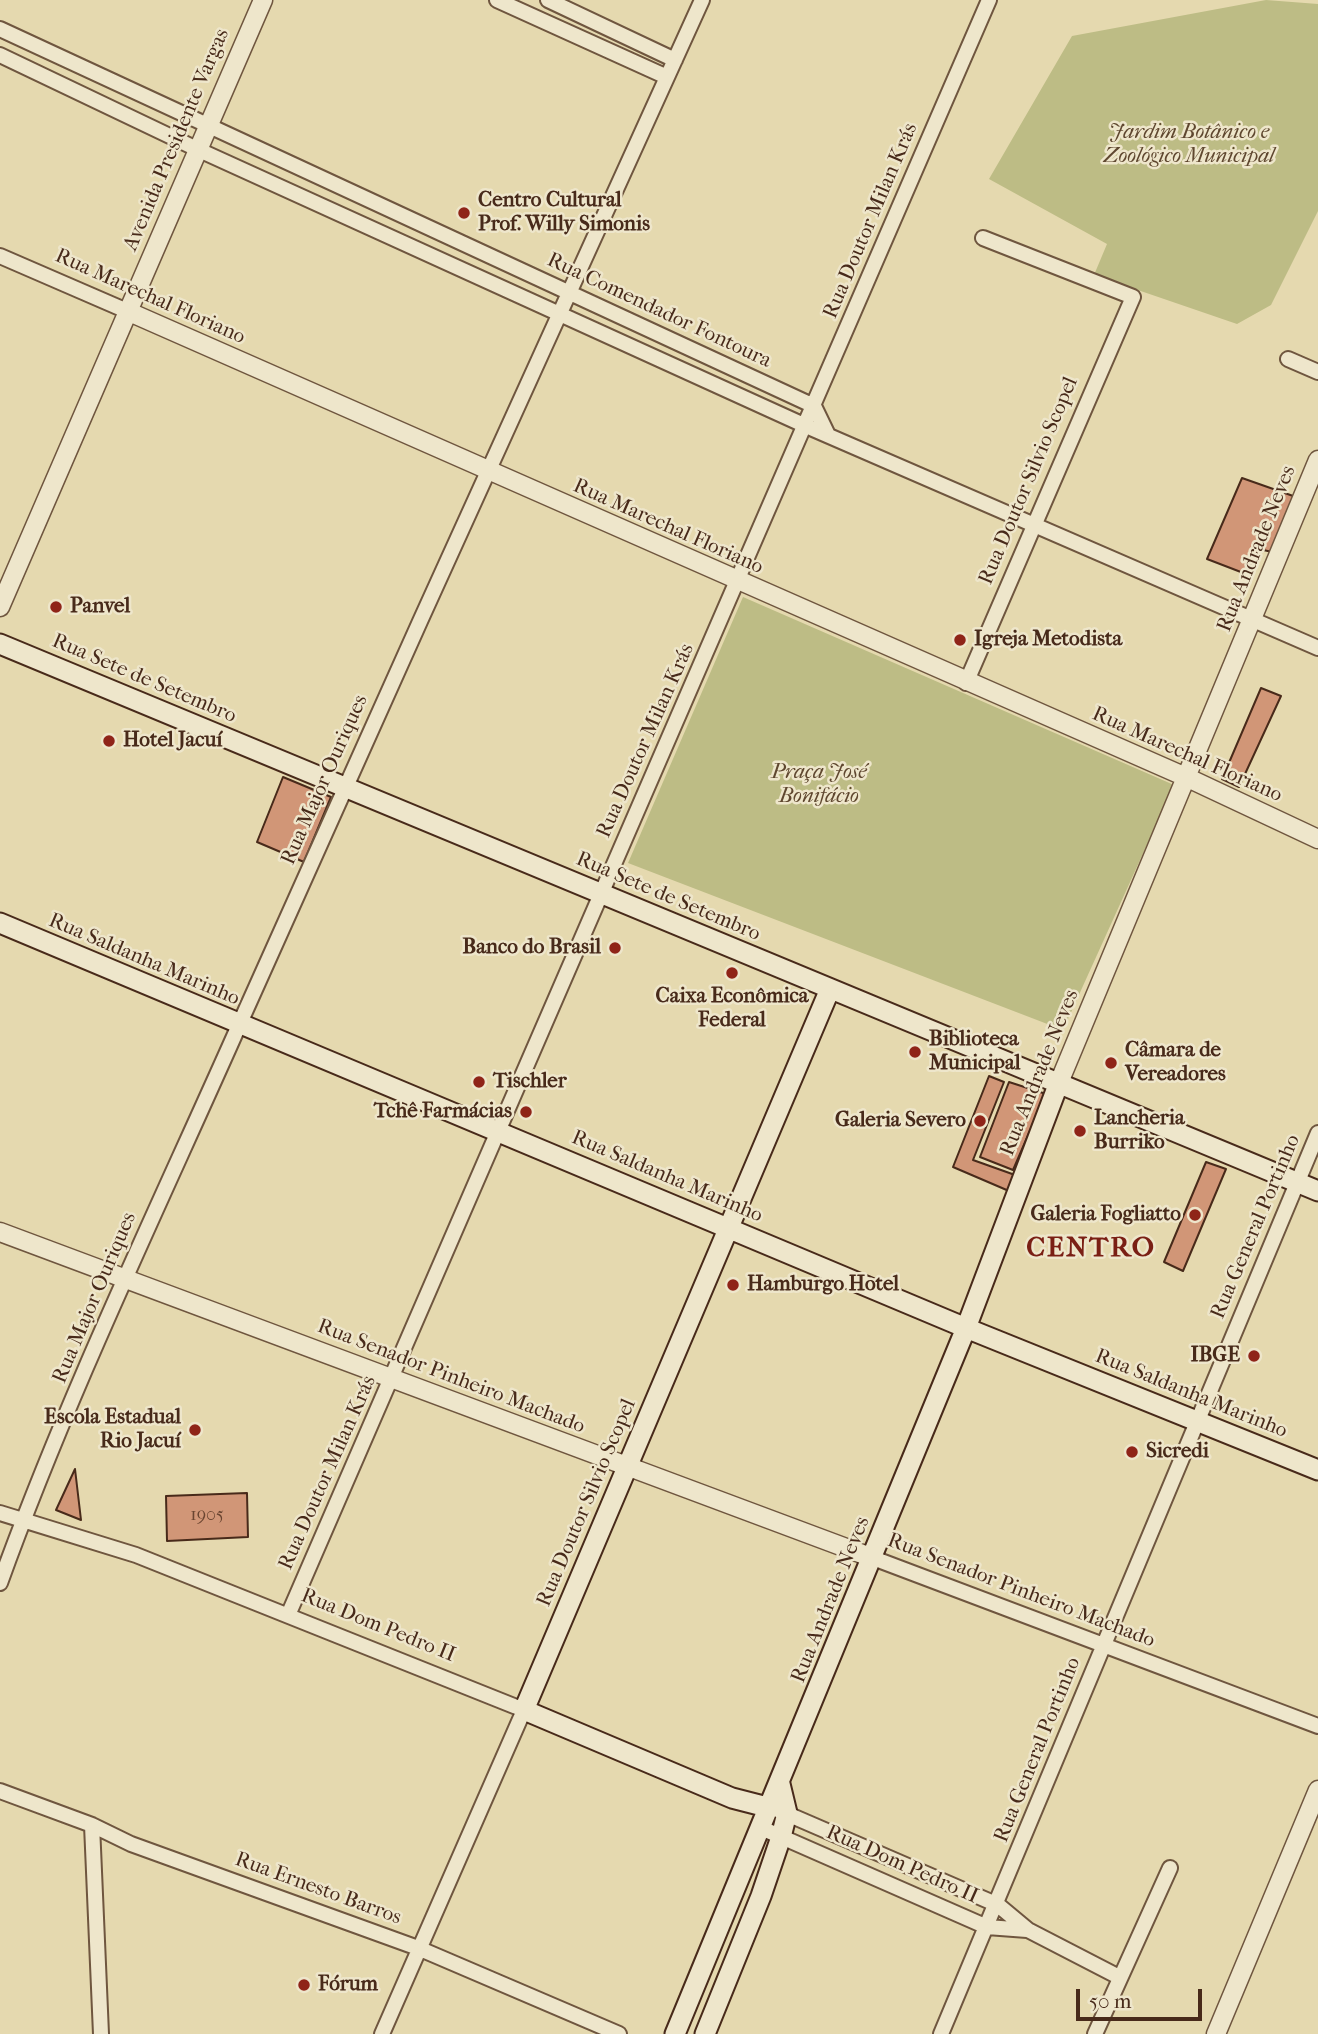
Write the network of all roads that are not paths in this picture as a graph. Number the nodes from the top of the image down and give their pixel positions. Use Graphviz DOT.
graph roads {
  1 [pos="262,0"];
  2 [pos="497,0"];
  3 [pos="702,0"];
  4 [pos="989,0"];
  5 [pos="550,1"];
  6 [pos="544,21"];
  7 [pos="0,29"];
  8 [pos="36,46"];
  9 [pos="0,55"];
  10 [pos="675,60"];
  11 [pos="26,67"];
  12 [pos="667,77"];
  13 [pos="209,127"];
  14 [pos="199,150"];
  15 [pos="303,170"];
  16 [pos="293,192"];
  17 [pos="391,211"];
  18 [pos="380,231"];
  19 [pos="983,238"];
  20 [pos="0,256"];
  21 [pos="569,293"];
  22 [pos="127,311"];
  23 [pos="560,312"];
  24 [pos="632,322"];
  25 [pos="622,341"];
  26 [pos="1288,359"];
  27 [pos="728,366"];
  28 [pos="1318,372"];
  29 [pos="720,386"];
  30 [pos="814,406"];
  31 [pos="806,426"];
  32 [pos="828,435"];
  33 [pos="1318,460"];
  34 [pos="488,471"];
  35 [pos="1036,525"];
  36 [pos="738,582"];
  37 [pos="0,607"];
  38 [pos="1253,618"];
  39 [pos="0,644"];
  40 [pos="1318,648"];
  41 [pos="966,683"];
  42 [pos="1188,778"];
  43 [pos="344,786"];
  44 [pos="1318,839"];
  45 [pos="601,894"];
  46 [pos="0,923"];
  47 [pos="830,989"];
  48 [pos="239,1025"];
  49 [pos="1058,1085"];
  50 [pos="499,1131"];
  51 [pos="1318,1133"];
  52 [pos="1295,1182"];
  53 [pos="1318,1192"];
  54 [pos="728,1227"];
  55 [pos="0,1232"];
  56 [pos="125,1279"];
  57 [pos="966,1328"];
  58 [pos="392,1378"];
  59 [pos="1199,1423"];
  60 [pos="628,1468"];
  61 [pos="1318,1470"];
  62 [pos="0,1513"];
  63 [pos="22,1522"];
  64 [pos="873,1558"];
  65 [pos="0,1583"];
  66 [pos="289,1613"];
  67 [pos="1103,1648"];
  68 [pos="524,1710"];
  69 [pos="1318,1726"];
  70 [pos="780,1784"];
  71 [pos="1318,1790"];
  72 [pos="0,1791"];
  73 [pos="733,1798"];
  74 [pos="767,1807"];
  75 [pos="787,1814"];
  76 [pos="92,1825"];
  77 [pos="759,1827"];
  78 [pos="781,1837"];
  79 [pos="1170,1868"];
  80 [pos="998,1905"];
  81 [pos="987,1927"];
  82 [pos="1028,1930"];
  83 [pos="713,1941"];
  84 [pos="418,1948"];
  85 [pos="738,1951"];
  86 [pos="1119,1977"];
  87 [pos="101,2034"];
  88 [pos="382,2034"];
  89 [pos="619,2034"];
  90 [pos="675,2034"];
  91 [pos="705,2034"];
  92 [pos="941,2034"];
  93 [pos="1095,2034"];
  94 [pos="1216,2034"];
  1 -- 13 [label="street, Avenida Presidente Vargas"];
  2 -- 6 [label="street"];
  3 -- 10 [label="street, Rua Major Ouriques"];
  4 -- 30 [label="street, Rua Doutor Milan Krás"];
  5 -- 6 [label="street"];
  5 -- 10 [label="street"];
  6 -- 12 [label="street"];
  7 -- 8 [label="street, Rua Comendador Fontoura"];
  8 -- 11 [label="street"];
  8 -- 13 [label="street, Rua Comendador Fontoura"];
  9 -- 11 [label="street, Rua Comendador Fontoura"];
  10 -- 12 [label="street, Rua Major Ouriques"];
  11 -- 14 [label="street, Rua Comendador Fontoura"];
  12 -- 21 [label="street, Rua Major Ouriques"];
  13 -- 14 [label="street, Avenida Presidente Vargas"];
  13 -- 15 [label="street, Rua Comendador Fontoura"];
  14 -- 16 [label="street, Rua Comendador Fontoura"];
  14 -- 22 [label="street, Avenida Presidente Vargas"];
  15 -- 16 [label="street"];
  15 -- 17 [label="street, Rua Comendador Fontoura"];
  16 -- 18 [label="street, Rua Comendador Fontoura"];
  17 -- 18 [label="street"];
  17 -- 21 [label="street, Rua Comendador Fontoura"];
  18 -- 23 [label="street, Rua Comendador Fontoura"];
  19 -- 35 [label="street, Rua Doutor Silvio Scopel"];
  20 -- 22 [label="street, Rua Marechal Floriano"];
  21 -- 23 [label="street, Rua Major Ouriques"];
  21 -- 24 [label="street, Rua Comendador Fontoura"];
  22 -- 34 [label="street, Rua Marechal Floriano"];
  22 -- 37 [label="street, Avenida Presidente Vargas"];
  23 -- 25 [label="street, Rua Comendador Fontoura"];
  23 -- 34 [label="street, Rua Major Ouriques"];
  24 -- 25 [label="street"];
  24 -- 27 [label="street, Rua Comendador Fontoura"];
  25 -- 29 [label="street, Rua Comendador Fontoura"];
  26 -- 28 [label="street"];
  27 -- 29 [label="street"];
  27 -- 30 [label="street, Rua Comendador Fontoura"];
  29 -- 31 [label="street, Rua Comendador Fontoura"];
  30 -- 31 [label="street, Rua Doutor Milan Krás"];
  30 -- 32 [label="street"];
  31 -- 32 [label="street, Rua Comendador Fontoura"];
  31 -- 36 [label="street, Rua Doutor Milan Krás"];
  32 -- 35 [label="street, Rua Comendador Fontoura"];
  33 -- 38 [label="street, Rua Andrade Neves"];
  34 -- 36 [label="street, Rua Marechal Floriano"];
  34 -- 43 [label="street, Rua Major Ouriques"];
  35 -- 38 [label="street, Rua Comendador Fontoura"];
  35 -- 41 [label="street, Rua Doutor Silvio Scopel"];
  36 -- 41 [label="street, Rua Marechal Floriano"];
  36 -- 45 [label="street, Rua Doutor Milan Krás"];
  38 -- 40 [label="street, Rua Comendador Fontoura"];
  38 -- 42 [label="street, Rua Andrade Neves"];
  39 -- 43 [label="main road, Rua Sete de Setembro"];
  41 -- 42 [label="street, Rua Marechal Floriano"];
  42 -- 44 [label="street, Rua Marechal Floriano"];
  42 -- 49 [label="street, Rua Andrade Neves"];
  43 -- 45 [label="main road, Rua Sete de Setembro"];
  43 -- 48 [label="street, Rua Major Ouriques"];
  45 -- 47 [label="main road, Rua Sete de Setembro"];
  45 -- 50 [label="street, Rua Doutor Milan Krás"];
  46 -- 48 [label="main road, Rua Saldanha Marinho"];
  47 -- 49 [label="main road, Rua Sete de Setembro"];
  47 -- 54 [label="main road, Rua Doutor Silvio Scopel"];
  48 -- 50 [label="main road, Rua Saldanha Marinho"];
  48 -- 56 [label="street, Rua Major Ouriques"];
  49 -- 52 [label="main road, Rua Sete de Setembro"];
  49 -- 57 [label="main road, Rua Andrade Neves"];
  50 -- 54 [label="main road, Rua Saldanha Marinho"];
  50 -- 58 [label="street, Rua Doutor Milan Krás"];
  51 -- 52 [label="street, Rua General Portinho"];
  52 -- 53 [label="main road, Rua Sete de Setembro"];
  52 -- 59 [label="street, Rua General Portinho"];
  54 -- 57 [label="main road, Rua Saldanha Marinho"];
  54 -- 60 [label="main road, Rua Doutor Silvio Scopel"];
  55 -- 56 [label="street, Rua Senador Pinheiro Machado"];
  56 -- 58 [label="street, Rua Senador Pinheiro Machado"];
  56 -- 63 [label="street, Rua Major Ouriques"];
  57 -- 59 [label="main road, Rua Saldanha Marinho"];
  57 -- 64 [label="main road, Rua Andrade Neves"];
  58 -- 60 [label="street, Rua Senador Pinheiro Machado"];
  58 -- 66 [label="street, Rua Doutor Milan Krás"];
  59 -- 61 [label="main road, Rua Saldanha Marinho"];
  59 -- 67 [label="street, Rua General Portinho"];
  60 -- 64 [label="street, Rua Senador Pinheiro Machado"];
  60 -- 68 [label="main road, Rua Doutor Silvio Scopel"];
  62 -- 63 [label="street, Rua Dom Pedro II"];
  63 -- 65 [label="street, Rua Major Ouriques"];
  63 -- 66 [label="street, Rua Dom Pedro II"];
  64 -- 67 [label="street, Rua Senador Pinheiro Machado"];
  64 -- 70 [label="main road, Rua Andrade Neves"];
  66 -- 68 [label="street, Rua Dom Pedro II"];
  67 -- 69 [label="street, Rua Senador Pinheiro Machado"];
  67 -- 80 [label="street, Rua General Portinho"];
  68 -- 73 [label="main road, Rua Dom Pedro II"];
  68 -- 84 [label="street, Rua Doutor Silvio Scopel"];
  70 -- 74 [label="main road, Rua Andrade Neves"];
  70 -- 75 [label="main road"];
  71 -- 94 [label="street"];
  72 -- 76 [label="street, Rua Ernesto Barros"];
  73 -- 74 [label="main road, Rua Dom Pedro II"];
  73 -- 77 [label="main road, Rua Dom Pedro II"];
  74 -- 75 [label="street, Rua Dom Pedro II"];
  74 -- 77 [label="main road, Rua Andrade Neves"];
  75 -- 78 [label="main road"];
  75 -- 80 [label="street, Rua Dom Pedro II"];
  76 -- 84 [label="street, Rua Ernesto Barros"];
  76 -- 87 [label="street"];
  77 -- 78 [label="street, Rua Dom Pedro II"];
  77 -- 83 [label="main road, Rua Andrade Neves"];
  78 -- 81 [label="street, Rua Dom Pedro II"];
  78 -- 85 [label="main road"];
  79 -- 86 [label="street"];
  80 -- 81 [label="street, Rua General Portinho"];
  80 -- 82 [label="street, Rua Dom Pedro II"];
  81 -- 82 [label="street, Rua Dom Pedro II"];
  81 -- 92 [label="street, Rua General Portinho"];
  82 -- 86 [label="street, Rua Dom Pedro II"];
  83 -- 85 [label="main road"];
  83 -- 90 [label="main road, Rua Andrade Neves"];
  84 -- 88 [label="street, Rua Doutor Silvio Scopel"];
  84 -- 89 [label="street, Rua Ernesto Barros"];
  85 -- 91 [label="main road"];
  86 -- 93 [label="street"];
}
